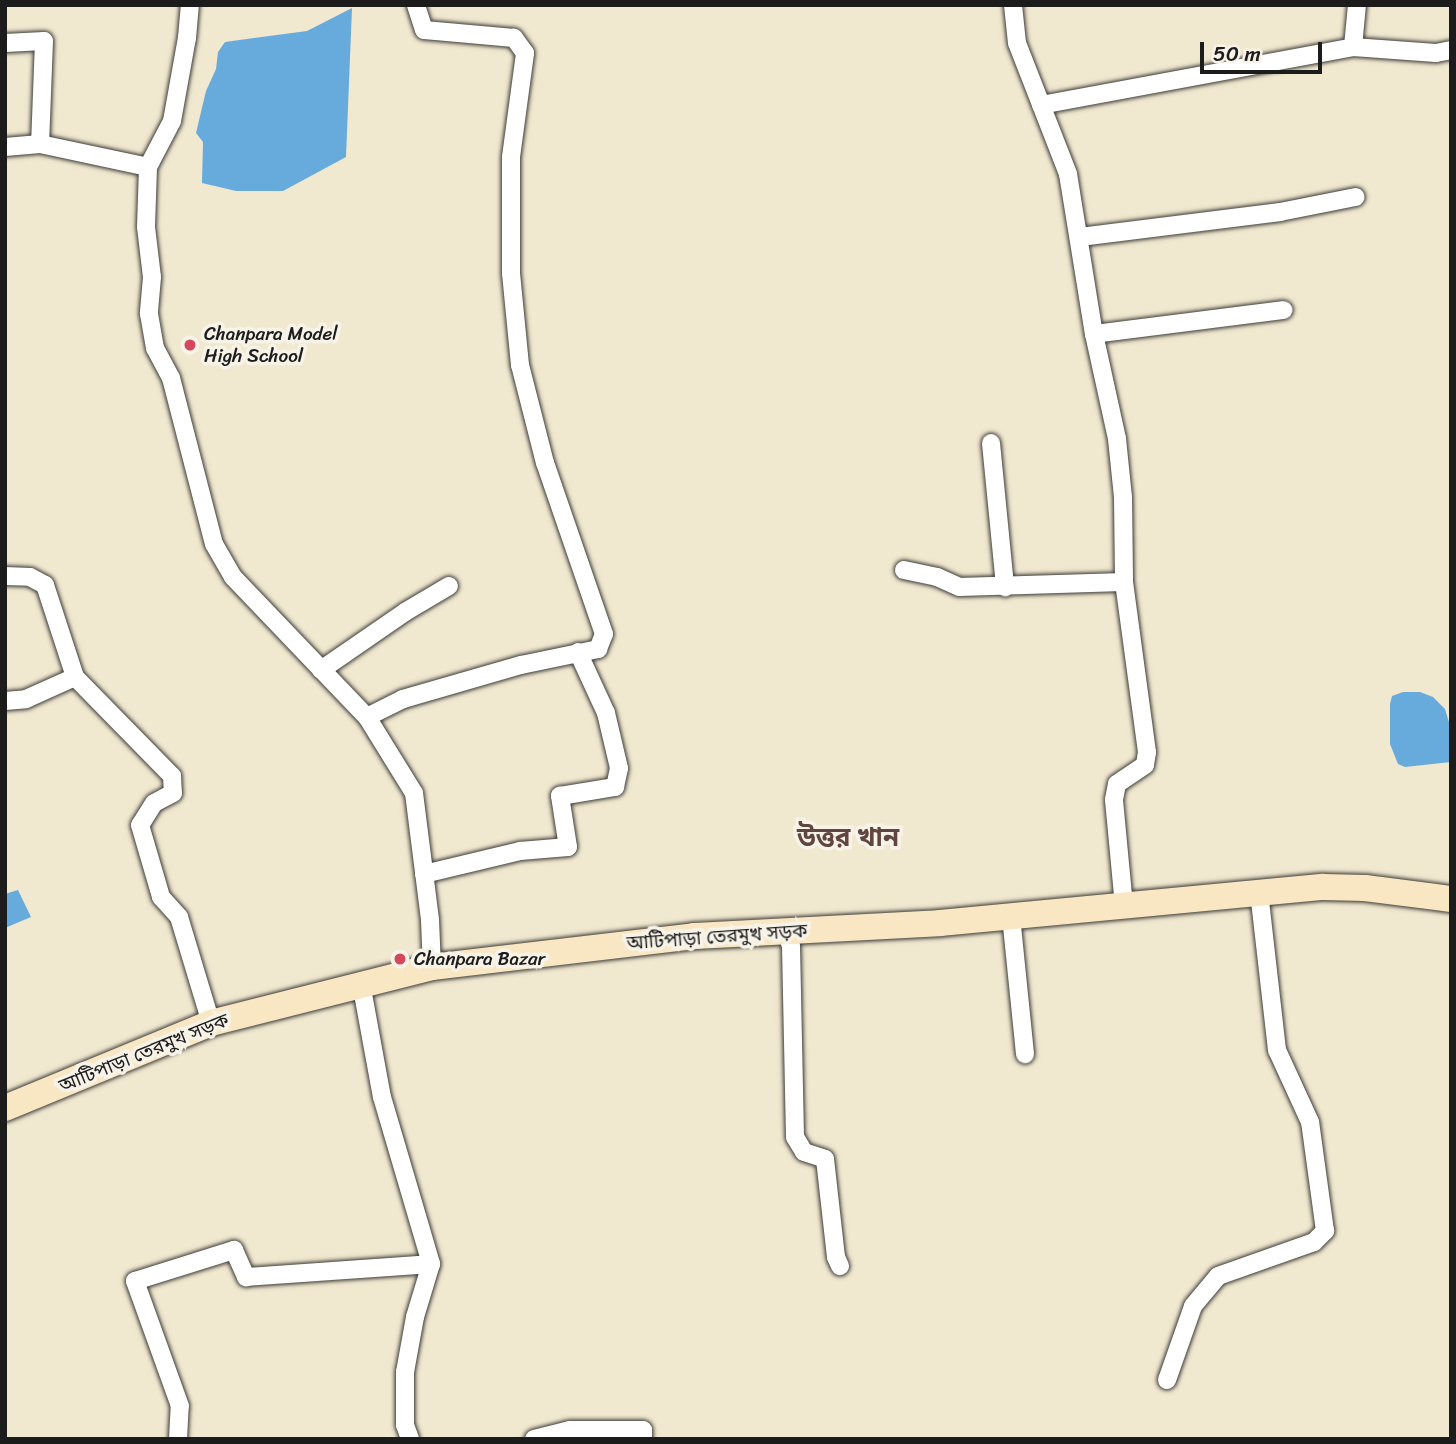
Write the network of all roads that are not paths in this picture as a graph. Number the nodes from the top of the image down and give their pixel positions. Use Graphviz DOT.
graph roads {
  1 [pos="190,5"];
  2 [pos="416,5"];
  3 [pos="1013,5"];
  4 [pos="1357,5"];
  5 [pos="5,43"];
  6 [pos="1353,47"];
  7 [pos="1451,50"];
  8 [pos="1041,105"];
  9 [pos="40,144"];
  10 [pos="5,147"];
  11 [pos="148,167"];
  12 [pos="1356,198"];
  13 [pos="1080,237"];
  14 [pos="1283,310"];
  15 [pos="1094,334"];
  16 [pos="991,443"];
  17 [pos="904,570"];
  18 [pos="5,576"];
  19 [pos="1124,582"];
  20 [pos="449,586"];
  21 [pos="1005,587"];
  22 [pos="578,652"];
  23 [pos="321,670"];
  24 [pos="75,677"];
  25 [pos="5,701"];
  26 [pos="367,717"];
  27 [pos="424,874"];
  28 [pos="1259,893"];
  29 [pos="1451,899"];
  30 [pos="1124,905"];
  31 [pos="1011,916"];
  32 [pos="786,931"];
  33 [pos="432,967"];
  34 [pos="361,983"];
  35 [pos="211,1023"];
  36 [pos="1025,1054"];
  37 [pos="5,1108"];
  38 [pos="431,1264"];
  39 [pos="840,1266"];
  40 [pos="1167,1380"];
  41 [pos="178,1439"];
  42 [pos="410,1439"];
  43 [pos="534,1439"];
  44 [pos="643,1439"];
  1 -- 11 [label="street"];
  2 -- 22 [label="street"];
  3 -- 8 [label="street"];
  4 -- 6 [label="street"];
  5 -- 9 [label="street"];
  6 -- 7 [label="street"];
  6 -- 8 [label="street"];
  8 -- 13 [label="street"];
  9 -- 10 [label="street"];
  9 -- 11 [label="street"];
  11 -- 23 [label="street"];
  12 -- 13 [label="street"];
  13 -- 15 [label="street"];
  14 -- 15 [label="street"];
  15 -- 19 [label="street"];
  16 -- 21 [label="street"];
  17 -- 21 [label="street"];
  18 -- 24 [label="street"];
  19 -- 21 [label="street"];
  19 -- 30 [label="street"];
  20 -- 23 [label="street"];
  22 -- 26 [label="street"];
  22 -- 27 [label="street"];
  23 -- 26 [label="street"];
  24 -- 25 [label="street"];
  24 -- 35 [label="street"];
  26 -- 27 [label="street"];
  27 -- 33 [label="street"];
  28 -- 29 [label="main road, আটিপাড়া তেরমুখ সড়ক"];
  28 -- 30 [label="main road, আটিপাড়া তেরমুখ সড়ক"];
  28 -- 40 [label="street"];
  30 -- 31 [label="main road, আটিপাড়া তেরমুখ সড়ক"];
  31 -- 32 [label="main road, আটিপাড়া তেরমুখ সড়ক"];
  31 -- 36 [label="street"];
  32 -- 33 [label="main road, আটিপাড়া তেরমুখ সড়ক"];
  32 -- 39 [label="street"];
  33 -- 34 [label="main road, আটিপাড়া তেরমুখ সড়ক"];
  34 -- 35 [label="main road, আটিপাড়া তেরমুখ সড়ক"];
  34 -- 38 [label="street"];
  35 -- 37 [label="main road, আটিপাড়া তেরমুখ সড়ক"];
  38 -- 41 [label="street"];
  38 -- 42 [label="street"];
  43 -- 44 [label="street"];
}
